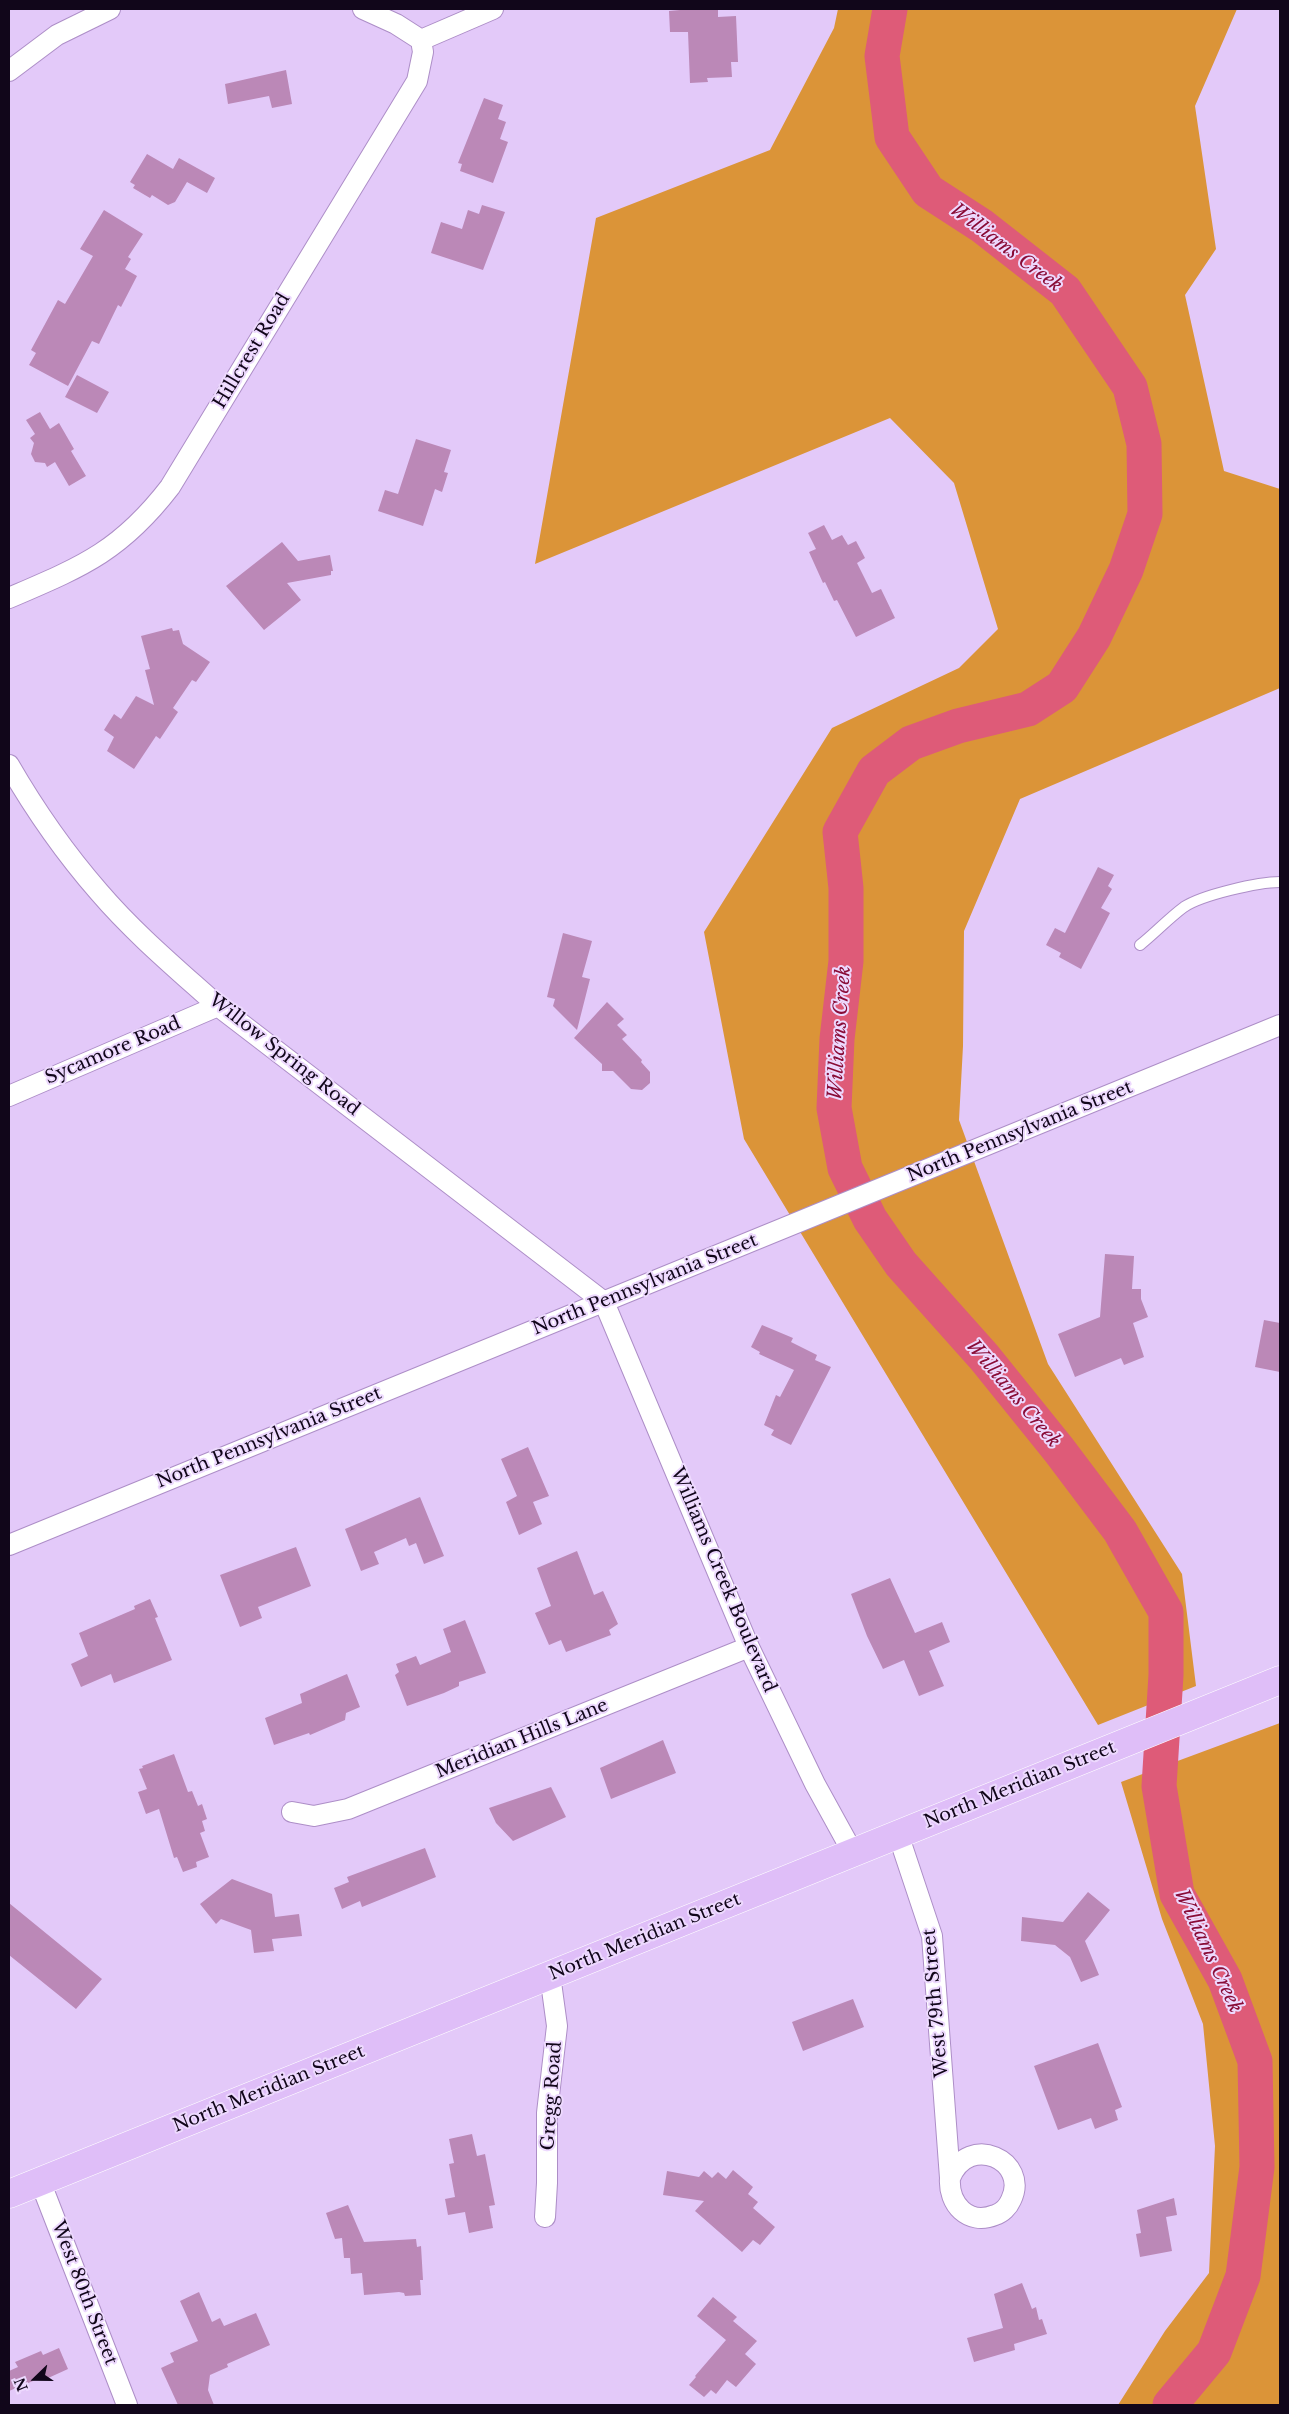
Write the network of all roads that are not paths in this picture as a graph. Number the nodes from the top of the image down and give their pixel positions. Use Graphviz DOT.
graph roads {
  1 [pos="110,9"];
  2 [pos="363,9"];
  3 [pos="493,9"];
  4 [pos="421,40"];
  5 [pos="9,71"];
  6 [pos="9,598"];
  7 [pos="9,765"];
  8 [pos="1280,882"];
  9 [pos="1140,945"];
  10 [pos="218,1006"];
  11 [pos="1280,1025"];
  12 [pos="9,1096"];
  13 [pos="604,1302"];
  14 [pos="9,1545"];
  15 [pos="749,1646"];
  16 [pos="1280,1680"];
  17 [pos="292,1812"];
  18 [pos="898,1834"];
  19 [pos="853,1853"];
  20 [pos="550,1975"];
  21 [pos="950,2178"];
  22 [pos="40,2181"];
  23 [pos="9,2194"];
  24 [pos="545,2217"];
  25 [pos="128,2405"];
  1 -- 5 [label="street"];
  2 -- 4 [label="street"];
  3 -- 4 [label="street"];
  4 -- 6 [label="street, Hillcrest Road"];
  7 -- 10 [label="street, Willow Spring Road"];
  8 -- 9 [label="lane"];
  10 -- 12 [label="street, Sycamore Road"];
  10 -- 13 [label="street, Willow Spring Road"];
  11 -- 13 [label="street, North Pennsylvania Street"];
  13 -- 14 [label="street, North Pennsylvania Street"];
  13 -- 15 [label="street, Williams Creek Boulevard"];
  15 -- 17 [label="street, Meridian Hills Lane"];
  15 -- 19 [label="street, Williams Creek Boulevard"];
  16 -- 18 [label="main road, North Meridian Street"];
  18 -- 19 [label="main road, North Meridian Street"];
  18 -- 21 [label="street, West 79th Street"];
  19 -- 20 [label="main road, North Meridian Street"];
  20 -- 22 [label="main road, North Meridian Street"];
  20 -- 24 [label="street, Gregg Road"];
  22 -- 23 [label="main road, North Meridian Street"];
  22 -- 25 [label="street, West 80th Street"];
}
